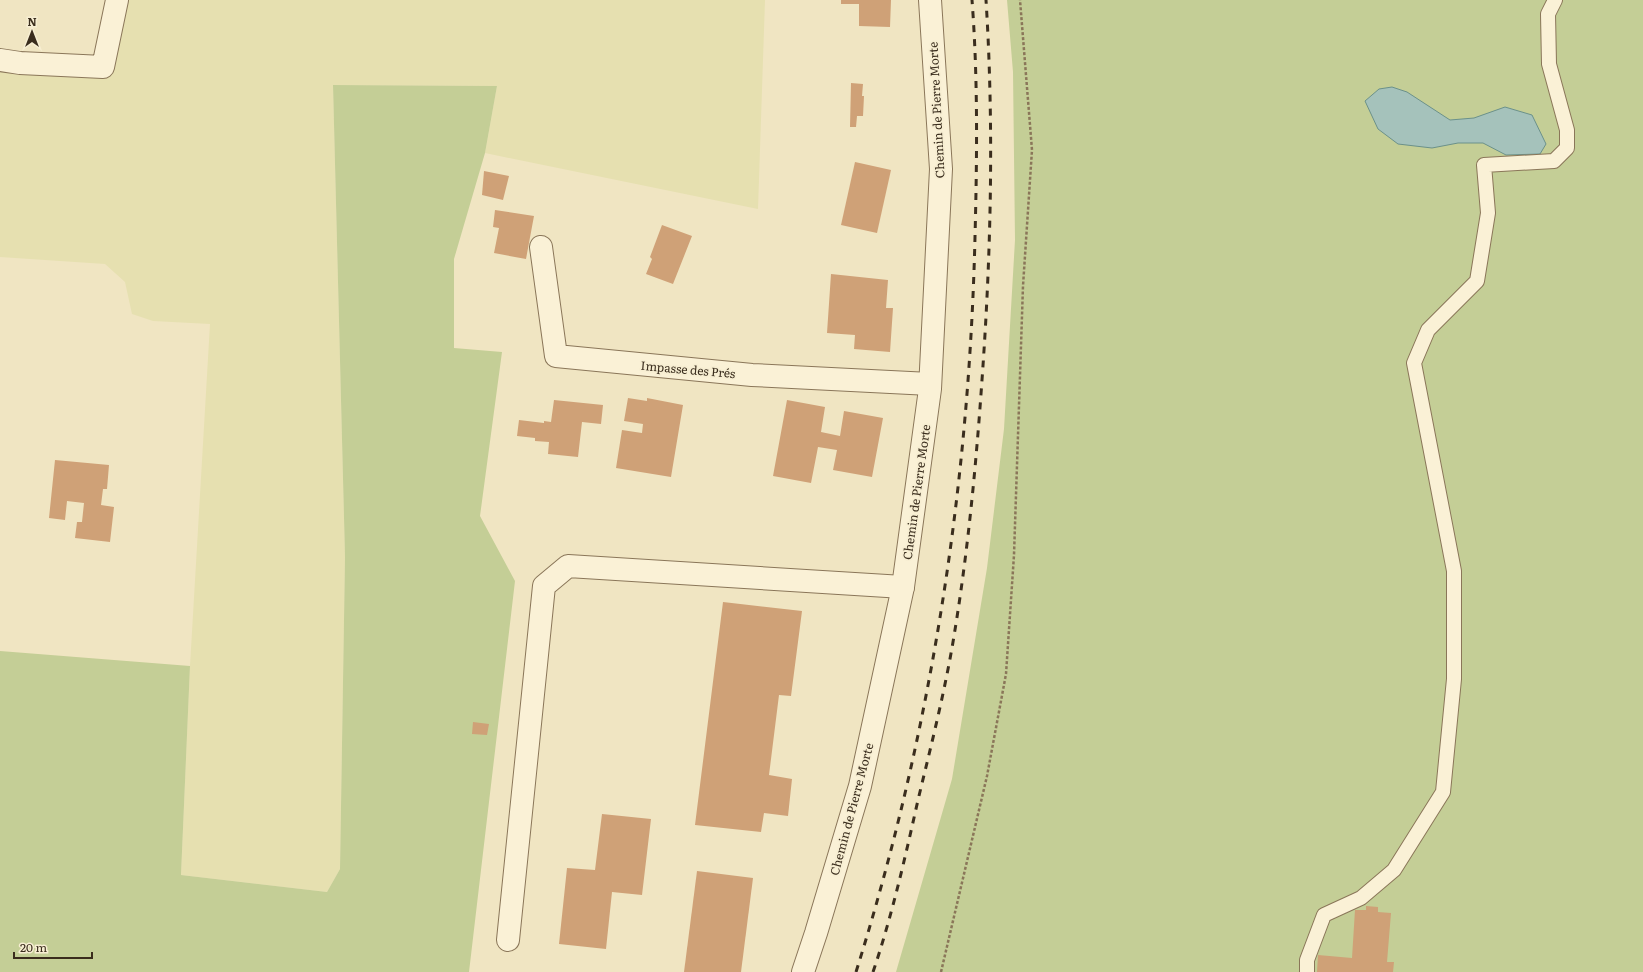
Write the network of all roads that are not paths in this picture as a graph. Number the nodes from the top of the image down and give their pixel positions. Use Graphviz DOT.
graph roads {
  1 [pos="117,0"];
  2 [pos="930,0"];
  3 [pos="1555,0"];
  4 [pos="0,60"];
  5 [pos="541,247"];
  6 [pos="930,384"];
  7 [pos="903,587"];
  8 [pos="508,940"];
  9 [pos="803,972"];
  10 [pos="1307,972"];
  1 -- 4 [label="street"];
  2 -- 6 [label="street, Chemin de Pierre Morte"];
  3 -- 10 [label="lane"];
  5 -- 6 [label="street, Impasse des Prés"];
  6 -- 7 [label="street, Chemin de Pierre Morte"];
  7 -- 8 [label="street"];
  7 -- 9 [label="street, Chemin de Pierre Morte"];
}
